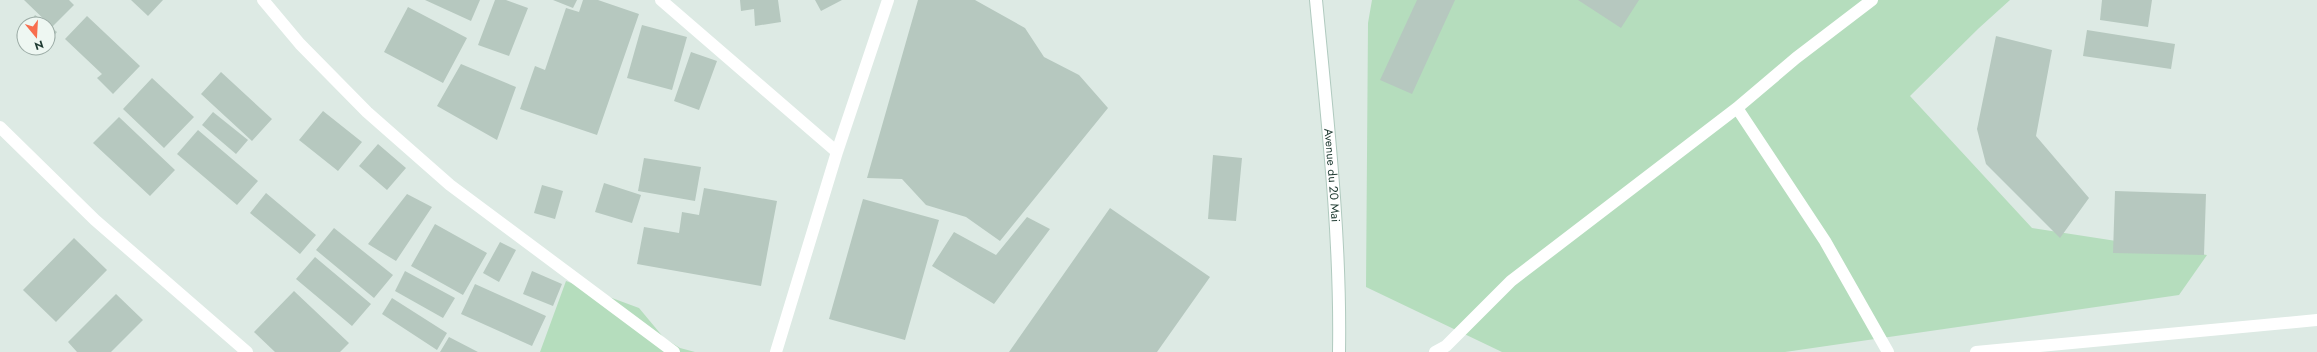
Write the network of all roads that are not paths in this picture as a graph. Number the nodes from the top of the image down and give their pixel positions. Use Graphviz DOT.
graph roads {
  1 [pos="263,0"];
  2 [pos="661,0"];
  3 [pos="888,0"];
  4 [pos="1316,0"];
  5 [pos="1872,0"];
  6 [pos="1737,108"];
  7 [pos="0,128"];
  8 [pos="837,152"];
  9 [pos="2317,320"];
  10 [pos="247,352"];
  11 [pos="674,352"];
  12 [pos="776,352"];
  13 [pos="1339,352"];
  14 [pos="1434,352"];
  15 [pos="1888,352"];
  16 [pos="1976,352"];
  1 -- 11 [label="street"];
  2 -- 8 [label="street"];
  3 -- 8 [label="street"];
  4 -- 13 [label="street, Avenue du 20 Mai"];
  5 -- 6 [label="street"];
  6 -- 14 [label="street"];
  6 -- 15 [label="street"];
  7 -- 10 [label="street"];
  8 -- 12 [label="street"];
  9 -- 16 [label="street"];
}
